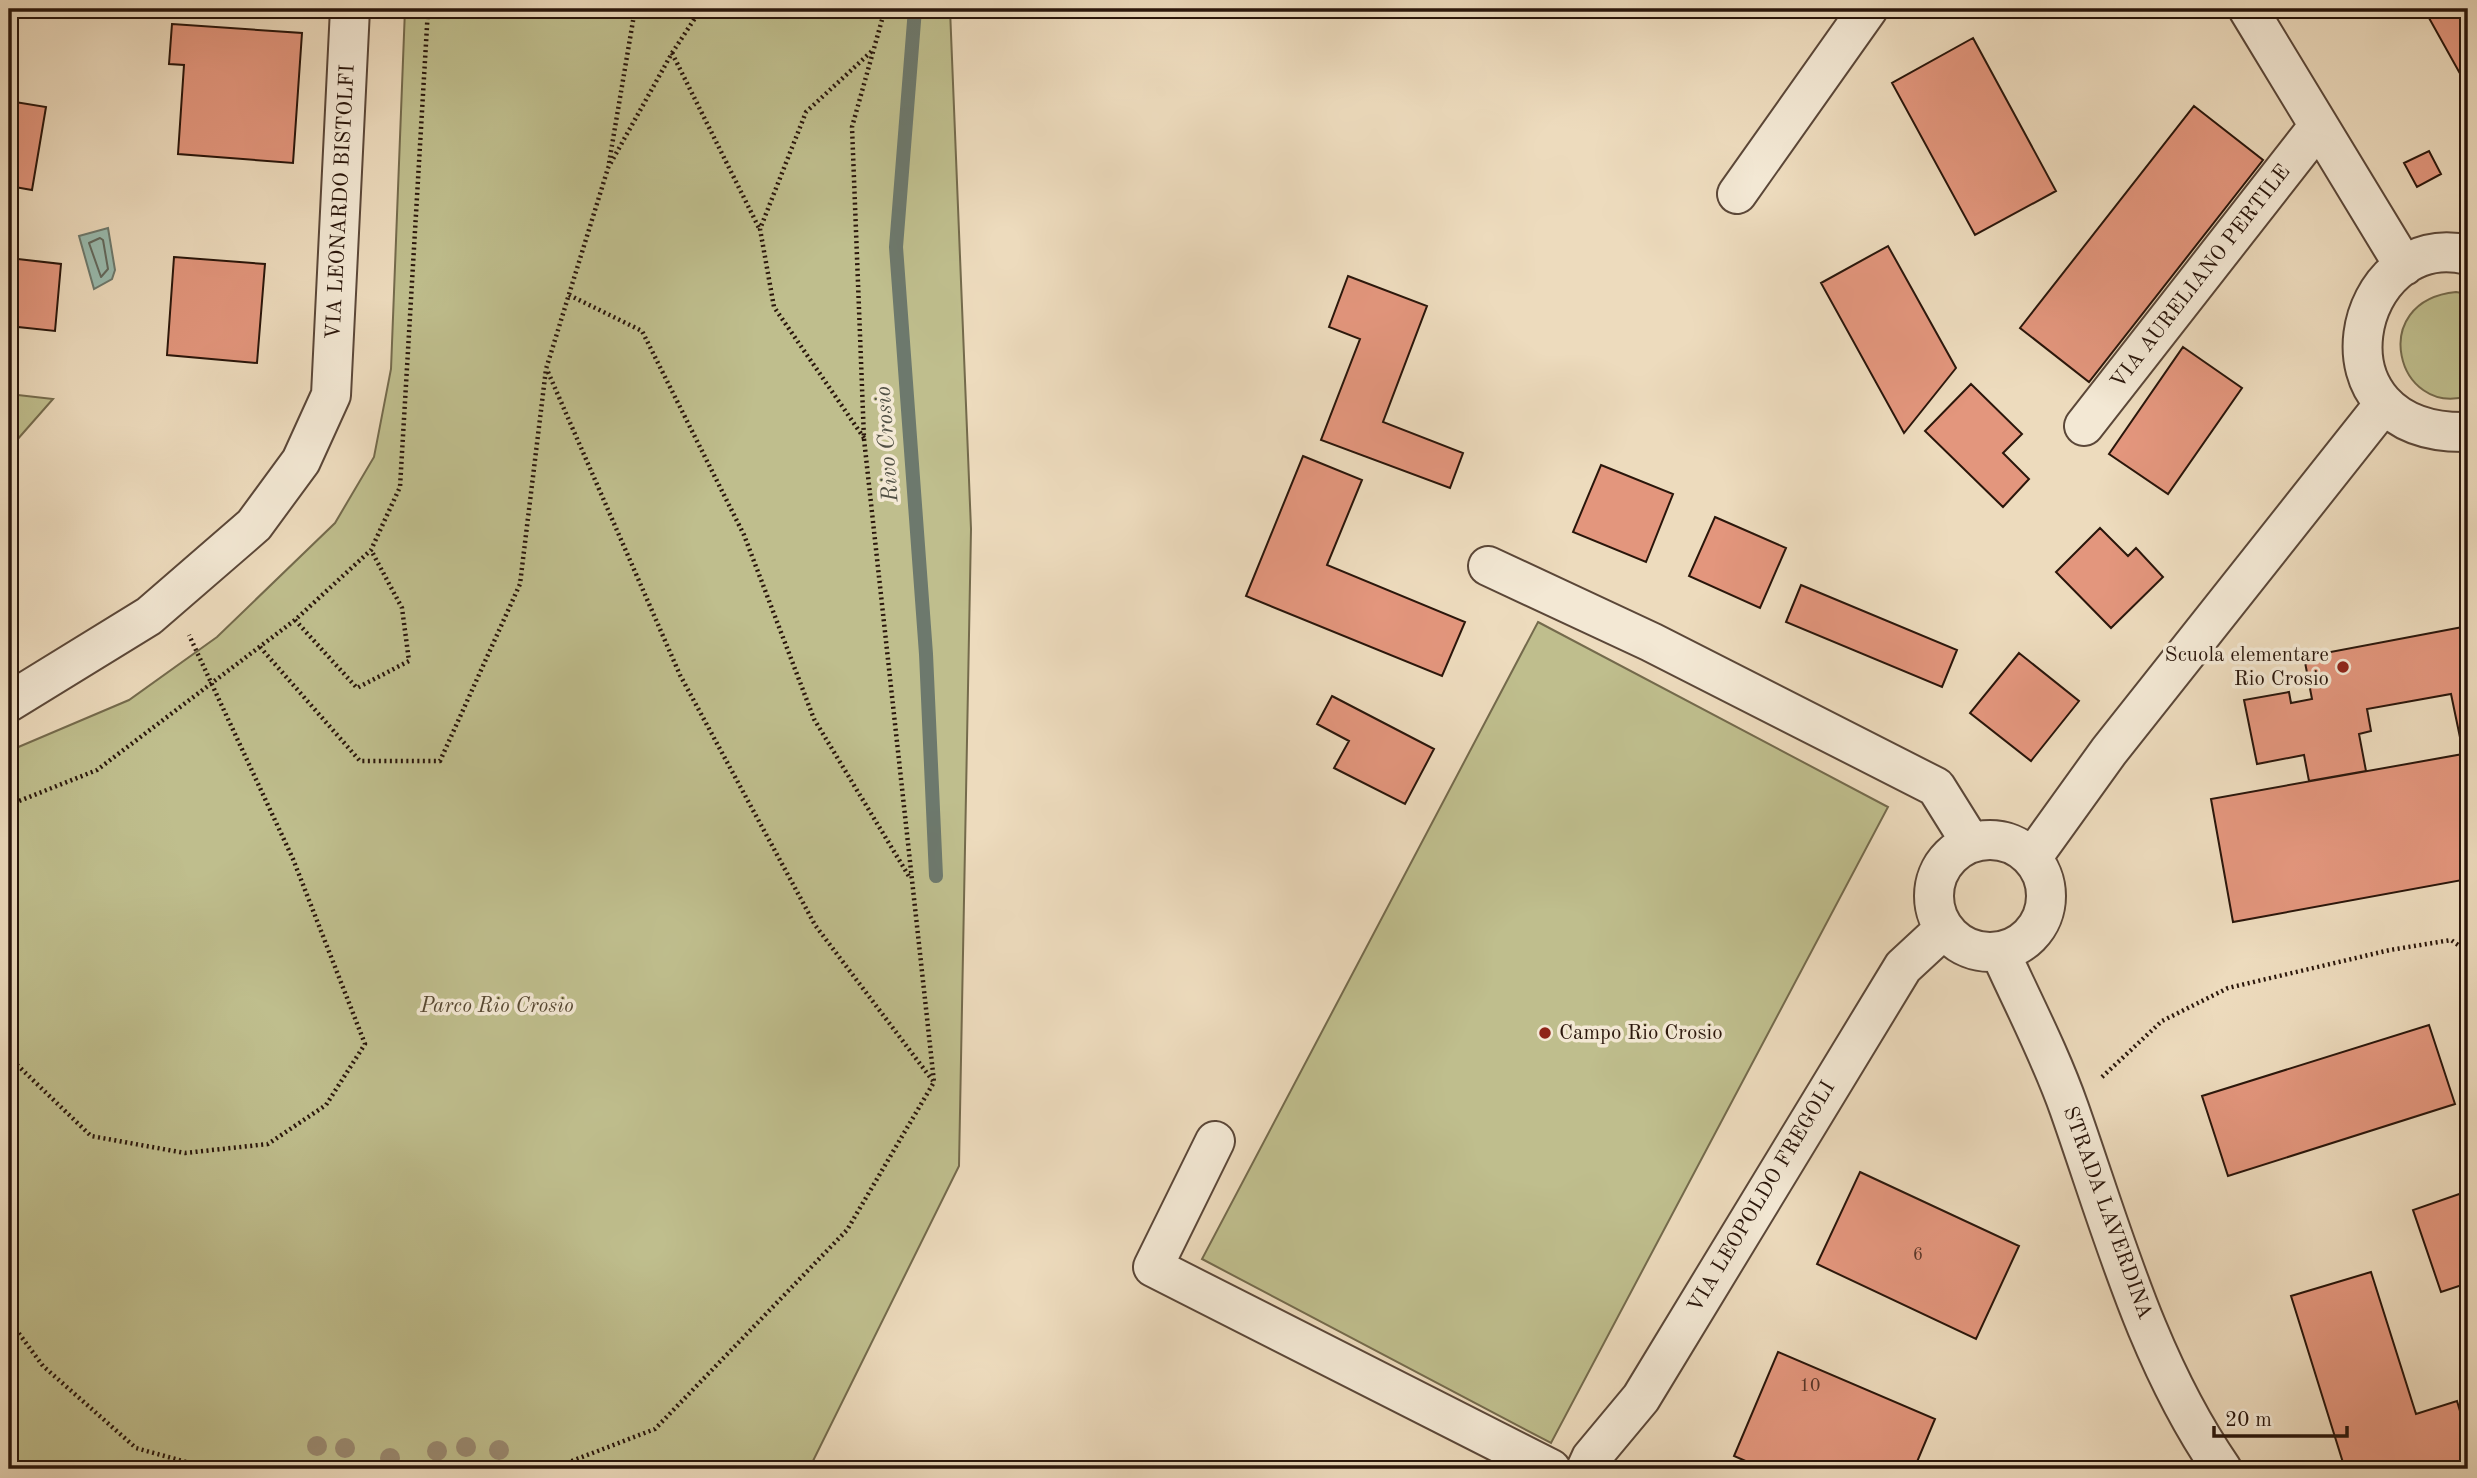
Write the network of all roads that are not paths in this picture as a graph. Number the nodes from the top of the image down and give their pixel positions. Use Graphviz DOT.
graph roads {
  1 [pos="350,9"];
  2 [pos="1868,9"];
  3 [pos="2248,9"];
  4 [pos="2317,128"];
  5 [pos="1737,194"];
  6 [pos="2468,255"];
  7 [pos="2404,266"];
  8 [pos="2384,404"];
  9 [pos="2084,426"];
  10 [pos="2468,432"];
  11 [pos="1489,566"];
  12 [pos="9,702"];
  13 [pos="1971,843"];
  14 [pos="2032,858"];
  15 [pos="1944,929"];
  16 [pos="2000,952"];
  17 [pos="1216,1141"];
  18 [pos="1584,1466"];
  19 [pos="1551,1469"];
  20 [pos="2222,1469"];
  1 -- 12 [label="street, VIA LEONARDO BISTOLFI"];
  2 -- 5 [label="street"];
  3 -- 4 [label="street"];
  4 -- 7 [label="street"];
  4 -- 9 [label="street, VIA AURELIANO PERTILE"];
  6 -- 7 [label="street"];
  7 -- 8 [label="street"];
  8 -- 10 [label="street"];
  8 -- 14 [label="street"];
  11 -- 13 [label="street"];
  13 -- 14 [label="street"];
  13 -- 15 [label="street"];
  14 -- 16 [label="street"];
  15 -- 16 [label="street"];
  15 -- 18 [label="street, VIA LEOPOLDO FREGOLI"];
  16 -- 20 [label="street, STRADA LAVERDINA"];
  17 -- 19 [label="street"];
}
